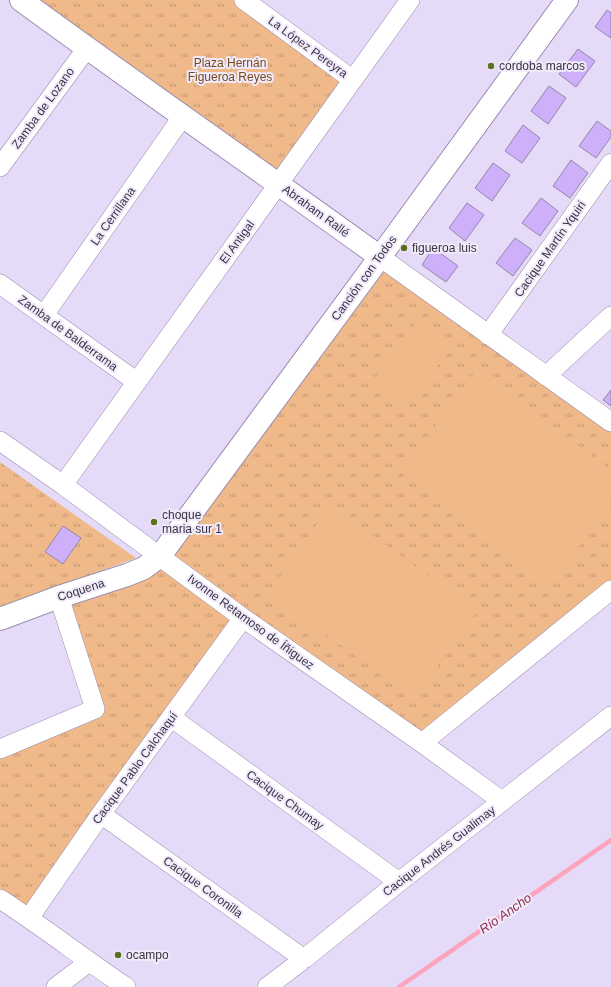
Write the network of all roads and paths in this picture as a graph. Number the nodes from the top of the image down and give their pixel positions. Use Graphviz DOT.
graph roads {
  1 [pos="21,0"];
  2 [pos="244,0"];
  3 [pos="410,0"];
  4 [pos="568,0"];
  5 [pos="264,6"];
  6 [pos="87,48"];
  7 [pos="353,80"];
  8 [pos="183,116"];
  9 [pos="611,163"];
  10 [pos="0,167"];
  11 [pos="279,184"];
  12 [pos="380,257"];
  13 [pos="0,284"];
  14 [pos="44,316"];
  15 [pos="611,316"];
  16 [pos="488,335"];
  17 [pos="546,376"];
  18 [pos="136,382"];
  19 [pos="611,422"];
  20 [pos="0,442"];
  21 [pos="63,486"];
  22 [pos="160,556"];
  23 [pos="611,590"];
  24 [pos="59,597"];
  25 [pos="243,618"];
  26 [pos="0,619"];
  27 [pos="611,716"];
  28 [pos="172,718"];
  29 [pos="422,743"];
  30 [pos="0,750"];
  31 [pos="502,801"];
  32 [pos="101,814"];
  33 [pos="399,882"];
  34 [pos="0,900"];
  35 [pos="29,918"];
  36 [pos="304,959"];
  37 [pos="89,962"];
  38 [pos="56,987"];
  39 [pos="126,987"];
  40 [pos="267,987"];
  1 -- 6 [label="street, Abraham Rallé"];
  2 -- 5 [label="street, La López Pereyra"];
  3 -- 7 [label="street, El Antigal"];
  4 -- 12 [label="street, Canción con Todos"];
  5 -- 7 [label="street, La López Pereyra"];
  6 -- 8 [label="street, Abraham Rallé"];
  6 -- 10 [label="street, Zamba de Lozano"];
  7 -- 11 [label="street, El Antigal"];
  8 -- 11 [label="street, Abraham Rallé"];
  8 -- 14 [label="street, La Cerrillana"];
  9 -- 16 [label="street, Cacique Martín Yquiri"];
  11 -- 12 [label="street, Abraham Rallé"];
  11 -- 18 [label="street, El Antigal"];
  12 -- 16 [label="street, Abraham Rallé"];
  12 -- 22 [label="street, Canción con Todos"];
  13 -- 14 [label="street, Zamba de Balderrama"];
  14 -- 18 [label="street, Zamba de Balderrama"];
  15 -- 17 [label="street"];
  16 -- 17 [label="street, Abraham Rallé"];
  17 -- 19 [label="street, Abraham Rallé"];
  18 -- 21 [label="street, El Antigal"];
  20 -- 21 [label="street, Ivonne Retamoso de Íñiguez"];
  21 -- 22 [label="street, Ivonne Retamoso de Íñiguez"];
  22 -- 24 [label="street, Coquena"];
  22 -- 25 [label="street, Ivonne Retamoso de Íñiguez"];
  23 -- 29 [label="street"];
  24 -- 26 [label="street, Coquena"];
  24 -- 30 [label="street"];
  25 -- 28 [label="street, Cacique Pablo Calchaquí"];
  25 -- 29 [label="street, Ivonne Retamoso de Íñiguez"];
  27 -- 31 [label="street, Cacique Andrés Gualimay"];
  28 -- 32 [label="street, Cacique Pablo Calchaquí"];
  28 -- 33 [label="street, Cacique Chumay"];
  29 -- 31 [label="street, Ivonne Retamoso de Íñiguez"];
  31 -- 33 [label="street, Cacique Andrés Gualimay"];
  32 -- 35 [label="street, Cacique Pablo Calchaquí"];
  32 -- 36 [label="street, Cacique Coronilla"];
  33 -- 36 [label="street, Cacique Andrés Gualimay"];
  34 -- 35 [label="street"];
  35 -- 37 [label="street"];
  36 -- 40 [label="street, Cacique Andrés Gualimay"];
  37 -- 38 [label="street"];
  37 -- 39 [label="street"];
}
